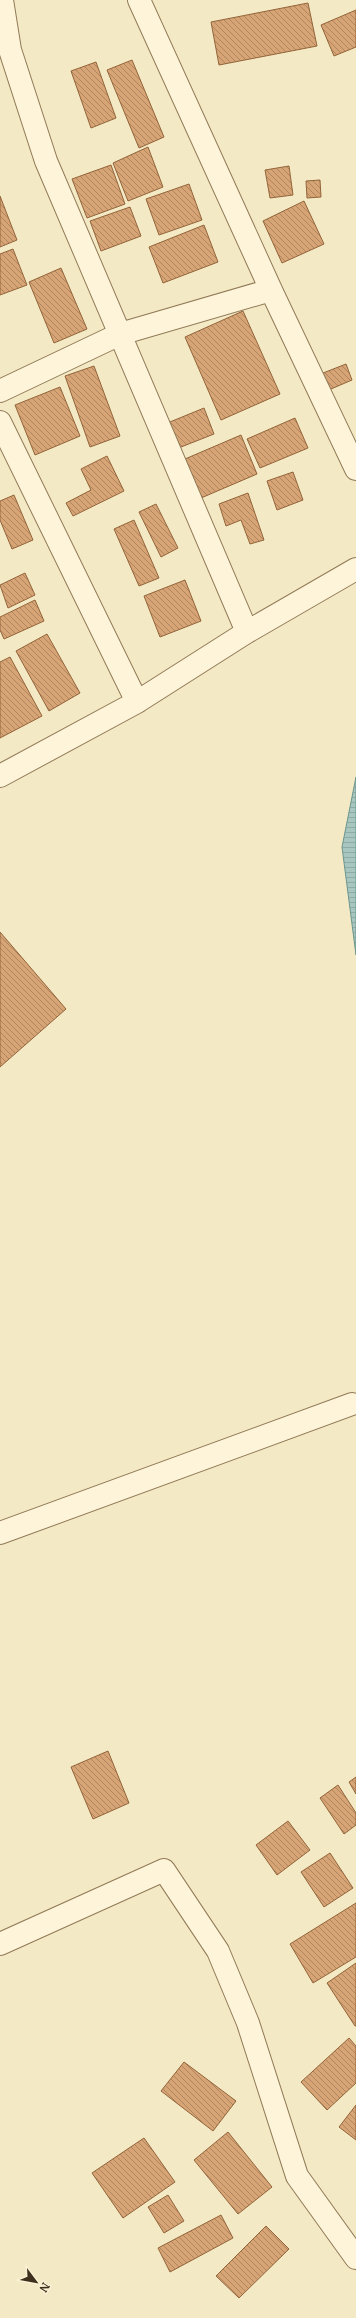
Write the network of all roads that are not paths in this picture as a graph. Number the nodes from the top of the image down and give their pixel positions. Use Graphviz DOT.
graph roads {
  1 [pos="2,0"];
  2 [pos="139,0"];
  3 [pos="271,290"];
  4 [pos="120,334"];
  5 [pos="0,391"];
  6 [pos="0,422"];
  7 [pos="356,469"];
  8 [pos="356,569"];
  9 [pos="247,632"];
  10 [pos="137,702"];
  11 [pos="0,776"];
  12 [pos="352,1404"];
  13 [pos="0,1533"];
  14 [pos="0,1944"];
  15 [pos="356,2258"];
  1 -- 4 [label="street"];
  2 -- 3 [label="street"];
  3 -- 4 [label="street"];
  3 -- 7 [label="street"];
  4 -- 5 [label="street"];
  4 -- 9 [label="street"];
  6 -- 10 [label="street"];
  8 -- 9 [label="street"];
  9 -- 10 [label="street"];
  10 -- 11 [label="street"];
  12 -- 13 [label="street"];
  14 -- 15 [label="street"];
}
